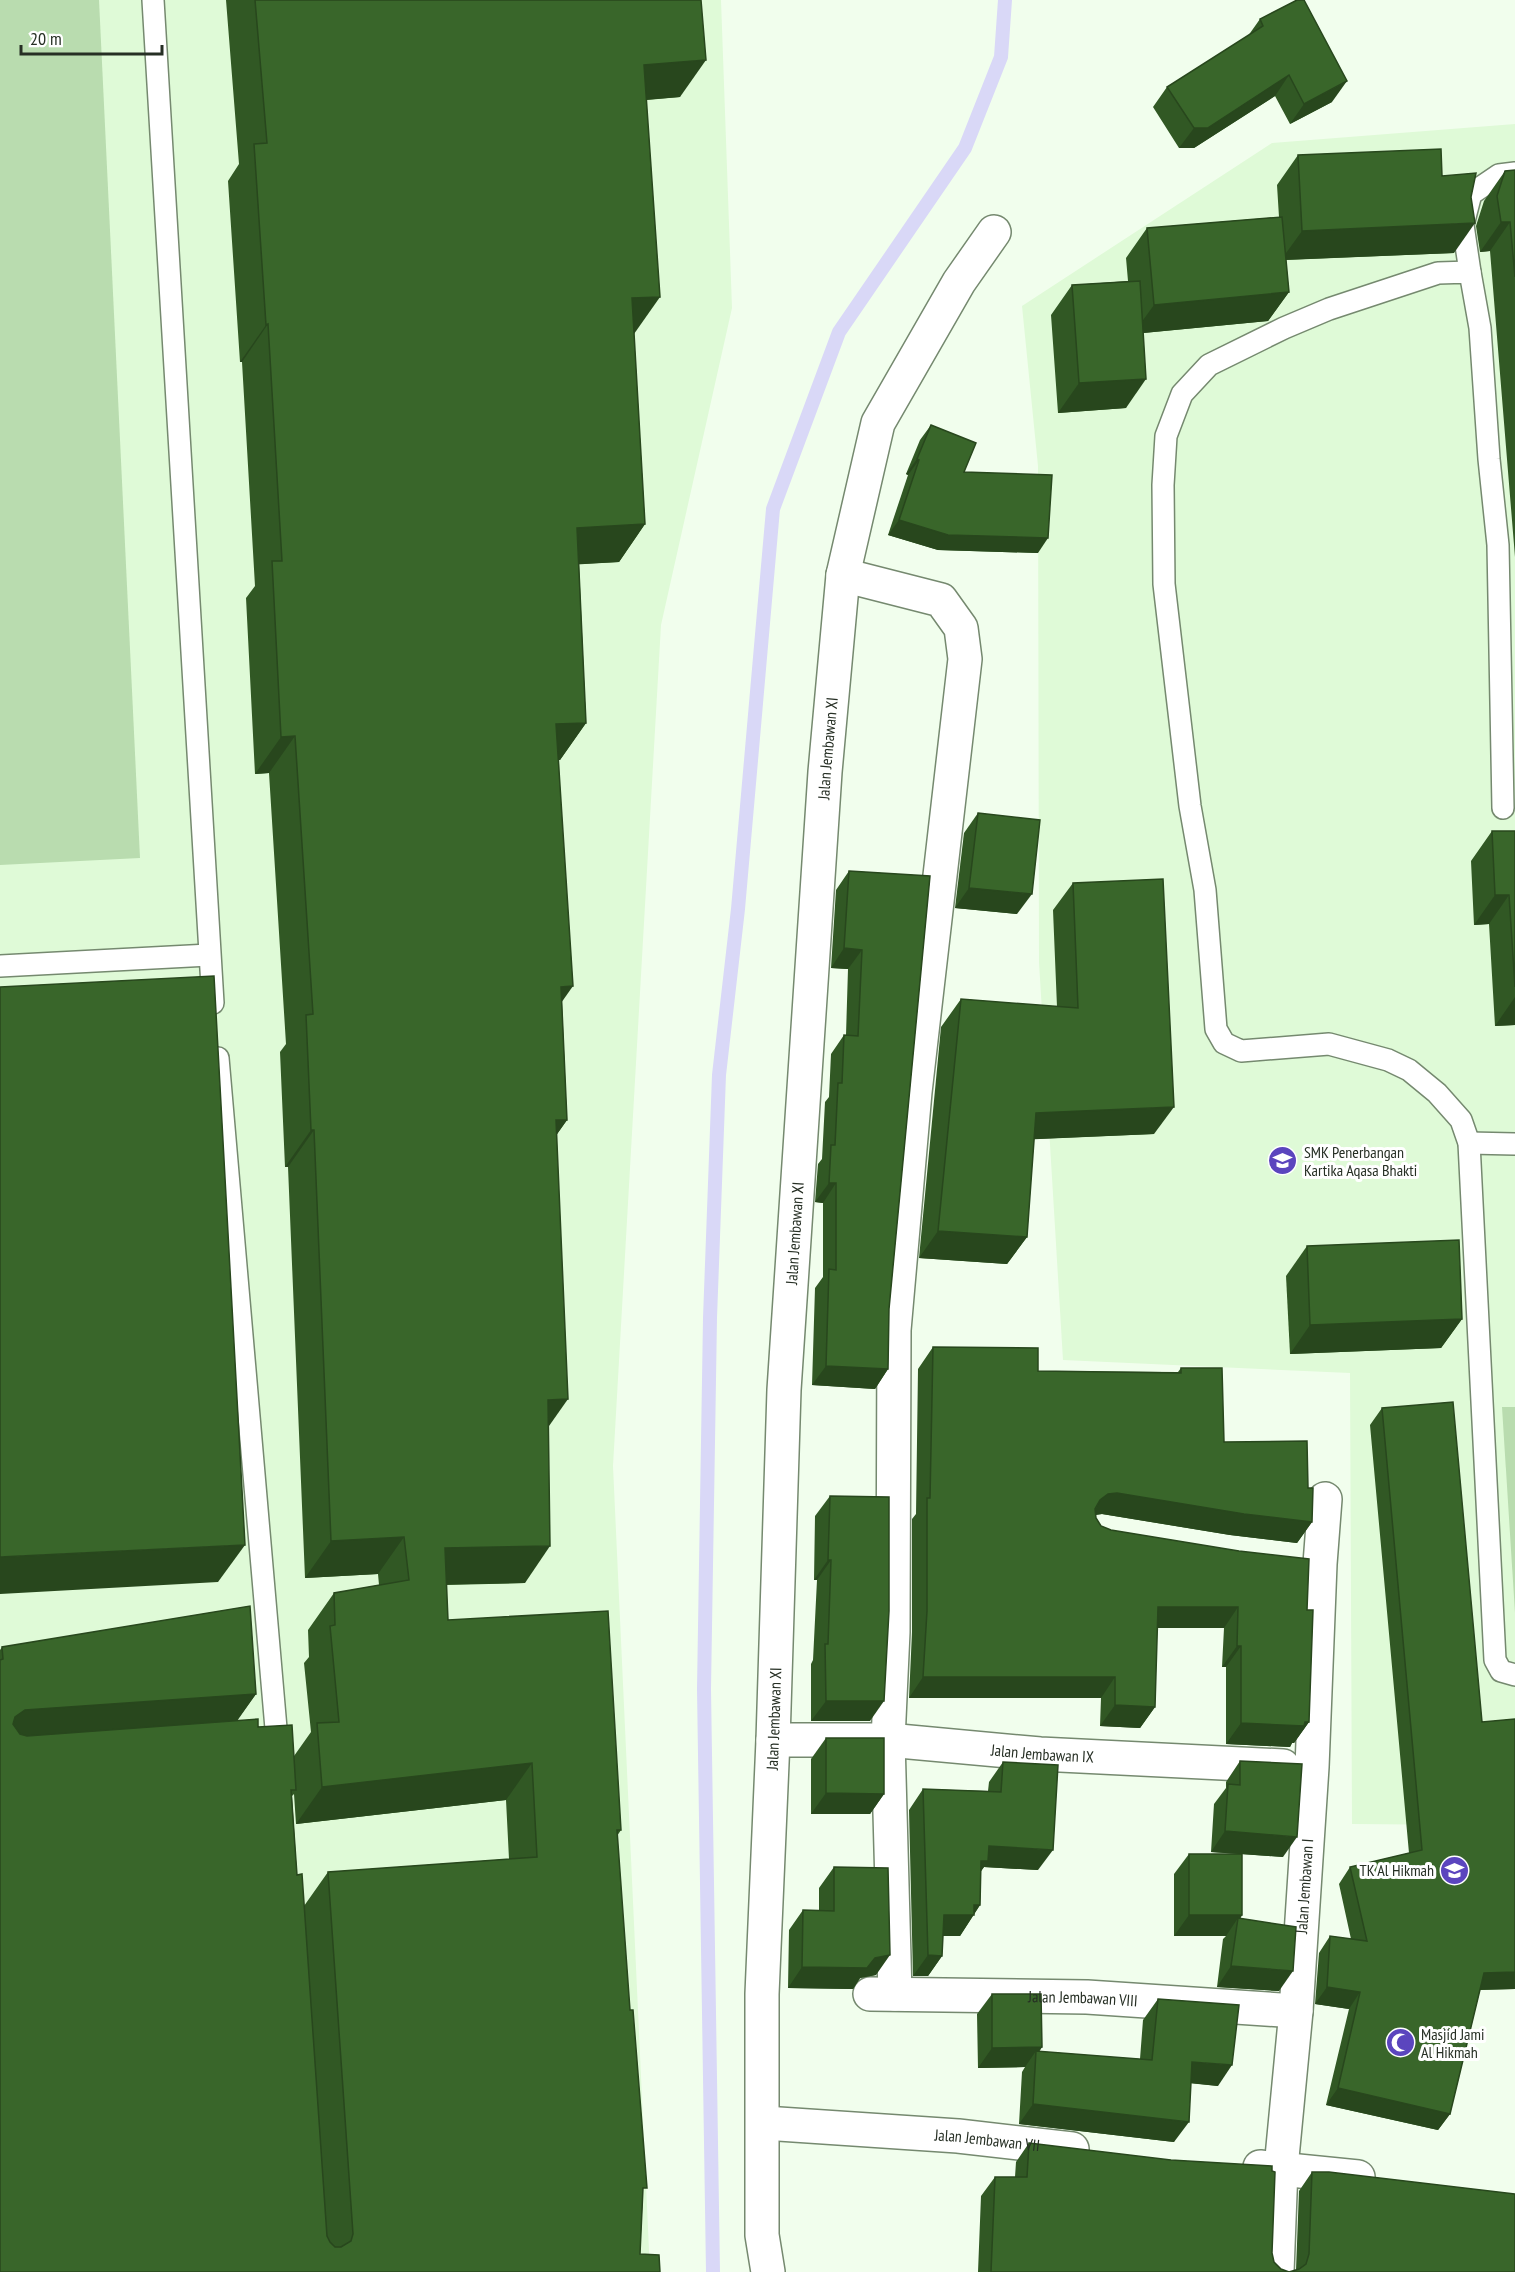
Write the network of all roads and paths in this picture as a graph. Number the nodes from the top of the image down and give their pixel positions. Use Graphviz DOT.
graph roads {
  1 [pos="153,0"];
  2 [pos="1515,173"];
  3 [pos="994,232"];
  4 [pos="1470,272"];
  5 [pos="843,575"];
  6 [pos="1503,808"];
  7 [pos="209,955"];
  8 [pos="0,966"];
  9 [pos="1469,1143"];
  10 [pos="1515,1144"];
  11 [pos="1324,1499"];
  12 [pos="1285,1560"];
  13 [pos="1320,1564"];
  14 [pos="1515,1675"];
  15 [pos="277,1740"];
  16 [pos="773,1740"];
  17 [pos="888,1740"];
  18 [pos="243,1743"];
  19 [pos="279,1764"];
  20 [pos="1312,1767"];
  21 [pos="1296,2011"];
  22 [pos="764,2123"];
  23 [pos="1101,2153"];
  24 [pos="1234,2166"];
  25 [pos="1281,2168"];
  26 [pos="1384,2180"];
  27 [pos="768,2272"];
  28 [pos="1277,2272"];
  1 -- 7 [label="lane"];
  2 -- 4 [label="lane"];
  3 -- 5 [label="street, Jalan Jembawan XI"];
  4 -- 6 [label="lane"];
  4 -- 9 [label="lane"];
  5 -- 16 [label="street, Jalan Jembawan XI"];
  5 -- 17 [label="street"];
  7 -- 8 [label="lane"];
  7 -- 15 [label="lane"];
  9 -- 10 [label="lane"];
  9 -- 14 [label="lane"];
  11 -- 13 [label="street, Jalan Jembawan I"];
  12 -- 13 [label="street"];
  13 -- 20 [label="street, Jalan Jembawan I"];
  15 -- 18 [label="lane"];
  15 -- 19 [label="lane"];
  16 -- 17 [label="street, Jalan Jembawan IX"];
  16 -- 22 [label="street, Jalan Jembawan XI"];
  17 -- 20 [label="street, Jalan Jembawan IX"];
  17 -- 21 [label="street, Jalan Jembawan VIII"];
  20 -- 21 [label="street, Jalan Jembawan I"];
  21 -- 25 [label="street, Jalan Jembawan I"];
  22 -- 23 [label="street, Jalan Jembawan VII"];
  22 -- 27 [label="street, Jalan Jembawan XI"];
  24 -- 25 [label="street"];
  25 -- 26 [label="street"];
  25 -- 28 [label="street, Jalan Jembawan I"];
}
